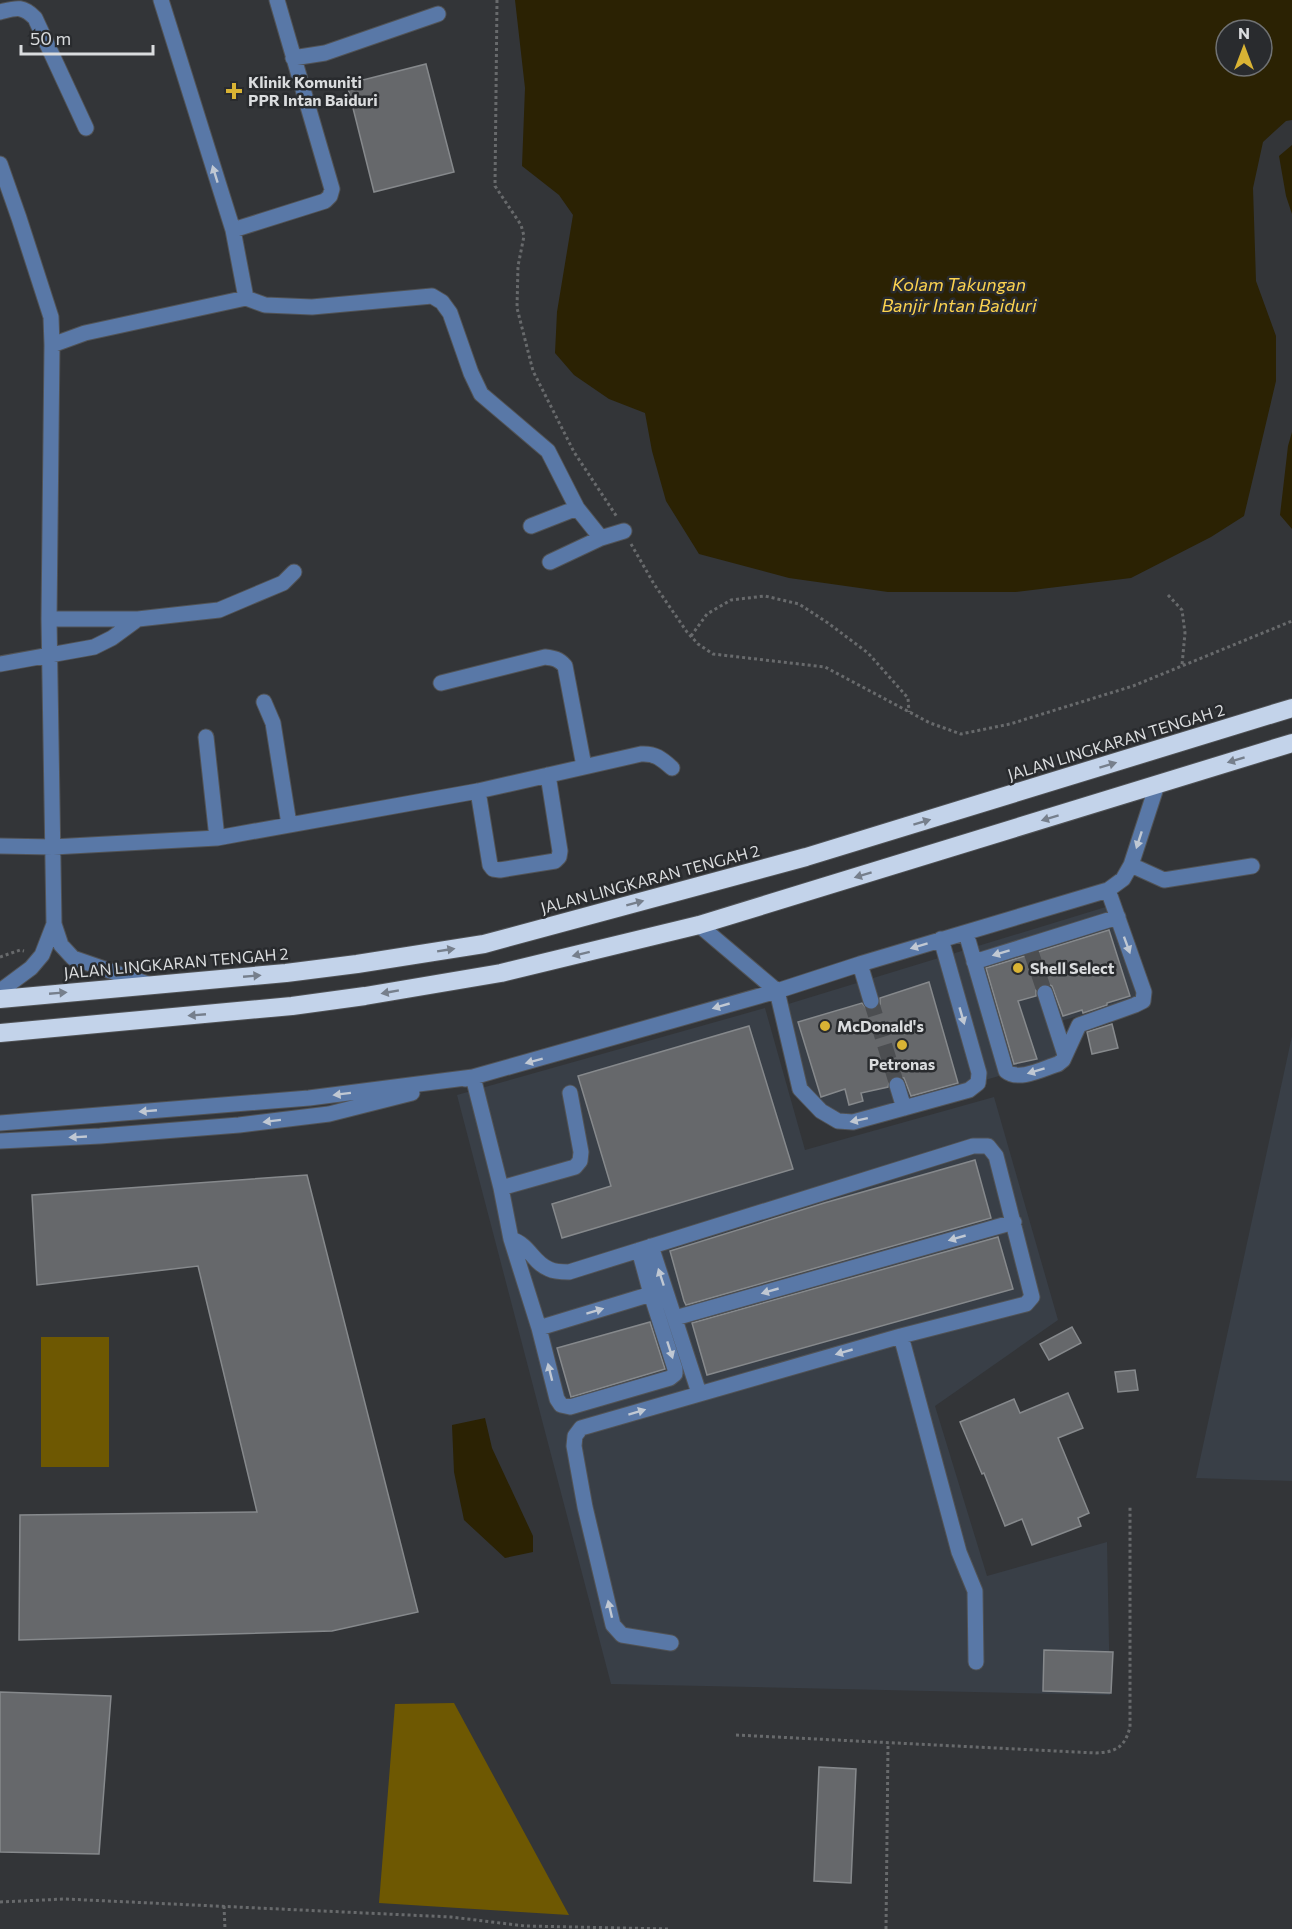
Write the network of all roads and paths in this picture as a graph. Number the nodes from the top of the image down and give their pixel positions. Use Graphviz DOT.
graph roads {
  1 [pos="161,0"];
  2 [pos="277,0"];
  3 [pos="497,0"];
  4 [pos="0,12"];
  5 [pos="438,15"];
  6 [pos="293,58"];
  7 [pos="86,128"];
  8 [pos="0,164"];
  9 [pos="233,230"];
  10 [pos="246,298"];
  11 [pos="52,345"];
  12 [pos="577,508"];
  13 [pos="531,525"];
  14 [pos="624,531"];
  15 [pos="601,538"];
  16 [pos="550,562"];
  17 [pos="294,572"];
  18 [pos="1168,595"];
  19 [pos="49,619"];
  20 [pos="138,619"];
  21 [pos="1292,621"];
  22 [pos="691,636"];
  23 [pos="50,655"];
  24 [pos="0,664"];
  25 [pos="1182,666"];
  26 [pos="441,683"];
  27 [pos="264,702"];
  28 [pos="1292,708"];
  29 [pos="909,712"];
  30 [pos="206,737"];
  31 [pos="1292,743"];
  32 [pos="584,766"];
  33 [pos="672,768"];
  34 [pos="548,775"];
  35 [pos="1157,785"];
  36 [pos="478,791"];
  37 [pos="289,824"];
  38 [pos="217,838"];
  39 [pos="0,846"];
  40 [pos="52,847"];
  41 [pos="1131,865"];
  42 [pos="1252,866"];
  43 [pos="1108,890"];
  44 [pos="1118,917"];
  45 [pos="54,924"];
  46 [pos="699,925"];
  47 [pos="966,933"];
  48 [pos="941,939"];
  49 [pos="974,962"];
  50 [pos="860,964"];
  51 [pos="151,985"];
  52 [pos="0,991"];
  53 [pos="777,991"];
  54 [pos="1044,993"];
  55 [pos="0,999"];
  56 [pos="871,1000"];
  57 [pos="0,1033"];
  58 [pos="1065,1055"];
  59 [pos="473,1077"];
  60 [pos="897,1084"];
  61 [pos="570,1093"];
  62 [pos="904,1108"];
  63 [pos="0,1123"];
  64 [pos="0,1141"];
  65 [pos="501,1188"];
  66 [pos="1014,1222"];
  67 [pos="511,1239"];
  68 [pos="645,1248"];
  69 [pos="651,1294"];
  70 [pos="675,1318"];
  71 [pos="539,1329"];
  72 [pos="901,1336"];
  73 [pos="699,1393"];
  74 [pos="1130,1507"];
  75 [pos="671,1643"];
  76 [pos="976,1662"];
  77 [pos="736,1735"];
  78 [pos="888,1744"];
  79 [pos="0,1902"];
  80 [pos="224,1906"];
  81 [pos="225,1929"];
  82 [pos="669,1929"];
  83 [pos="886,1929"];
  9 -- 1 [label="street, one-way"];
  2 -- 6 [label="street"];
  3 -- 14 [label="path"];
  4 -- 7 [label="street"];
  5 -- 6 [label="street"];
  6 -- 9 [label="street"];
  8 -- 11 [label="street"];
  9 -- 10 [label="street"];
  10 -- 11 [label="street"];
  10 -- 12 [label="street"];
  11 -- 19 [label="street"];
  12 -- 13 [label="street"];
  12 -- 15 [label="street"];
  14 -- 15 [label="street"];
  14 -- 22 [label="path"];
  15 -- 16 [label="street"];
  17 -- 20 [label="street"];
  18 -- 25 [label="path"];
  19 -- 20 [label="street"];
  19 -- 23 [label="street"];
  20 -- 23 [label="street"];
  21 -- 25 [label="path"];
  22 -- 29 [label="path"];
  22 -- 29 [label="path"];
  23 -- 24 [label="street"];
  23 -- 40 [label="street"];
  25 -- 29 [label="path"];
  26 -- 32 [label="street"];
  27 -- 37 [label="street"];
  51 -- 28 [label="highway, JALAN LINGKARAN TENGAH 2, one-way"];
  30 -- 38 [label="street"];
  31 -- 35 [label="highway, one-way"];
  32 -- 33 [label="street"];
  32 -- 34 [label="street"];
  34 -- 36 [label="street"];
  34 -- 36 [label="street"];
  35 -- 41 [label="street, one-way"];
  35 -- 46 [label="highway, one-way"];
  36 -- 37 [label="street"];
  37 -- 38 [label="street"];
  38 -- 40 [label="street"];
  39 -- 40 [label="street"];
  40 -- 45 [label="street"];
  41 -- 42 [label="street"];
  41 -- 43 [label="street"];
  43 -- 44 [label="street"];
  43 -- 47 [label="street"];
  44 -- 49 [label="street, one-way"];
  44 -- 58 [label="street, one-way"];
  45 -- 51 [label="street"];
  45 -- 52 [label="street"];
  46 -- 53 [label="street"];
  46 -- 57 [label="highway, one-way"];
  47 -- 48 [label="street"];
  47 -- 49 [label="street"];
  48 -- 50 [label="street, one-way"];
  48 -- 62 [label="street, one-way"];
  58 -- 49 [label="street, one-way"];
  50 -- 53 [label="street"];
  50 -- 56 [label="street"];
  55 -- 51 [label="highway, JALAN LINGKARAN TENGAH 2, one-way"];
  53 -- 59 [label="street, one-way"];
  62 -- 53 [label="street, one-way"];
  54 -- 58 [label="street"];
  59 -- 63 [label="street, one-way"];
  59 -- 64 [label="street, one-way"];
  59 -- 65 [label="street"];
  60 -- 62 [label="street"];
  61 -- 65 [label="street"];
  65 -- 67 [label="street"];
  66 -- 68 [label="street"];
  66 -- 70 [label="street, one-way"];
  66 -- 72 [label="street"];
  67 -- 68 [label="street"];
  67 -- 71 [label="street"];
  68 -- 69 [label="street"];
  70 -- 68 [label="street, one-way"];
  71 -- 69 [label="street, one-way"];
  69 -- 71 [label="street, one-way"];
  70 -- 73 [label="street"];
  72 -- 73 [label="street, one-way"];
  72 -- 76 [label="street"];
  75 -- 73 [label="street, one-way"];
  74 -- 78 [label="path"];
  77 -- 78 [label="path"];
  78 -- 83 [label="path"];
  79 -- 80 [label="path"];
  80 -- 81 [label="path"];
  80 -- 82 [label="path"];
}
